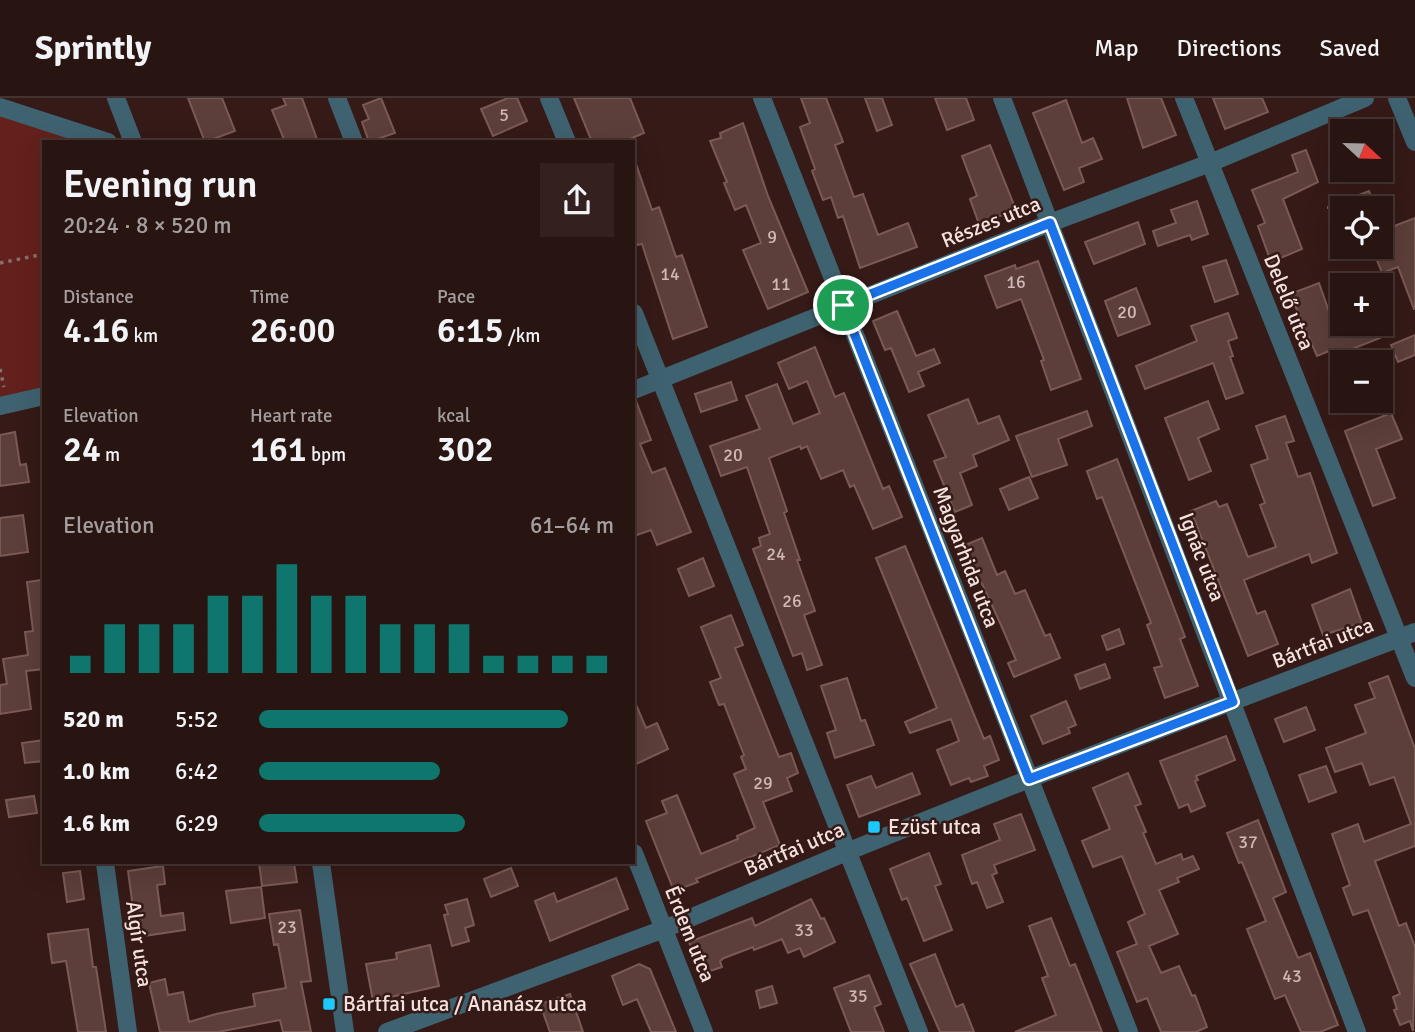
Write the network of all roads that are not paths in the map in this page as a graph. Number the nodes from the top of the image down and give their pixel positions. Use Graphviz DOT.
graph roads {
  1 [pos="116,98"];
  2 [pos="337,98"];
  3 [pos="550,98"];
  4 [pos="762,98"];
  5 [pos="1002,98"];
  6 [pos="1184,98"];
  7 [pos="1365,98"];
  8 [pos="1397,98"];
  9 [pos="0,107"];
  10 [pos="102,140"];
  11 [pos="132,140"];
  12 [pos="353,140"];
  13 [pos="565,140"];
  14 [pos="1415,142"];
  15 [pos="1210,163"];
  16 [pos="1050,223"];
  17 [pos="843,305"];
  18 [pos="635,316"];
  19 [pos="660,380"];
  20 [pos="635,390"];
  21 [pos="42,400"];
  22 [pos="0,406"];
  23 [pos="1407,635"];
  24 [pos="1415,678"];
  25 [pos="1233,702"];
  26 [pos="1029,779"];
  27 [pos="849,851"];
  28 [pos="635,856"];
  29 [pos="105,864"];
  30 [pos="321,864"];
  31 [pos="664,929"];
  32 [pos="128,1032"];
  33 [pos="345,1032"];
  34 [pos="387,1032"];
  35 [pos="705,1032"];
  36 [pos="919,1032"];
  37 [pos="1129,1032"];
  38 [pos="1357,1032"];
  1 -- 11 [label="street"];
  2 -- 12 [label="street"];
  3 -- 13 [label="street"];
  4 -- 17 [label="street, Magyarhida utca"];
  5 -- 16 [label="street, Ignác utca"];
  6 -- 15 [label="street, Delelő utca"];
  7 -- 15 [label="street, Részes utca"];
  8 -- 14 [label="street"];
  9 -- 10 [label="street"];
  15 -- 16 [label="street, Részes utca"];
  15 -- 23 [label="street, Delelő utca"];
  16 -- 17 [label="street, Részes utca"];
  16 -- 25 [label="street, Ignác utca"];
  17 -- 19 [label="street, Részes utca"];
  17 -- 26 [label="street, Magyarhida utca"];
  18 -- 19 [label="street"];
  19 -- 20 [label="street, Részes utca"];
  19 -- 27 [label="street"];
  21 -- 22 [label="street"];
  23 -- 24 [label="street, Delelő utca"];
  23 -- 25 [label="street, Bártfai utca"];
  25 -- 26 [label="street, Bártfai utca"];
  25 -- 38 [label="street, Ignác utca"];
  26 -- 27 [label="street, Bártfai utca"];
  26 -- 37 [label="street, Magyarhida utca"];
  27 -- 31 [label="street, Bártfai utca"];
  27 -- 36 [label="street"];
  28 -- 31 [label="street, Érdem utca"];
  29 -- 32 [label="street, Algír utca"];
  30 -- 33 [label="street"];
  31 -- 34 [label="street, Bártfai utca"];
  31 -- 35 [label="street, Érdem utca"];
}
